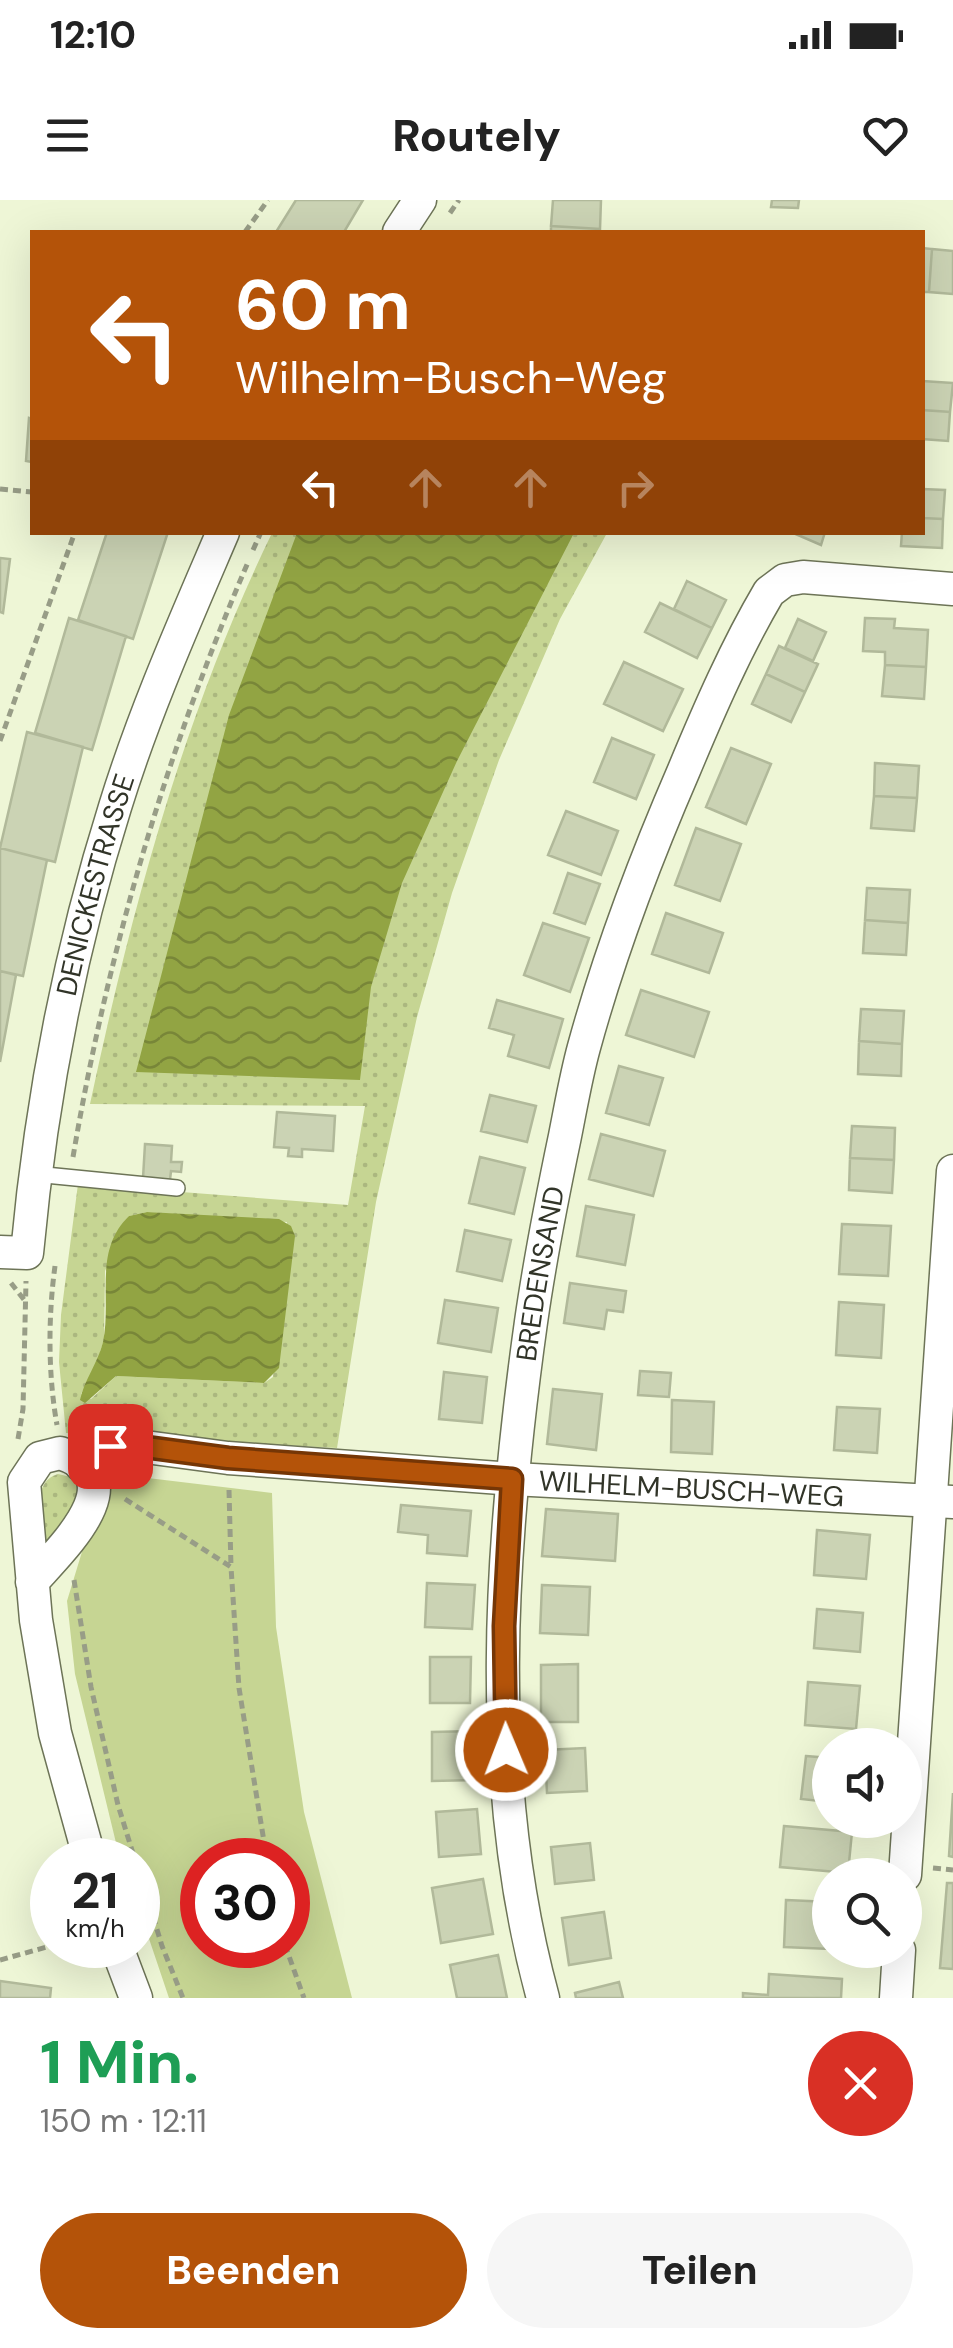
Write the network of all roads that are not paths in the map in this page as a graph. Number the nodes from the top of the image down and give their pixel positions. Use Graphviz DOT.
graph roads {
  1 [pos="420,200"];
  2 [pos="400,230"];
  3 [pos="222,535"];
  4 [pos="953,590"];
  5 [pos="953,1171"];
  6 [pos="34,1174"];
  7 [pos="177,1188"];
  8 [pos="28,1254"];
  9 [pos="90,1468"];
  10 [pos="512,1479"];
  11 [pos="942,1501"];
  12 [pos="32,1582"];
  13 [pos="84,1838"];
  14 [pos="906,1858"];
  15 [pos="125,1968"];
  16 [pos="898,1968"];
  17 [pos="136,1998"];
  18 [pos="543,1998"];
  19 [pos="896,1998"];
  1 -- 2 [label="street"];
  3 -- 6 [label="street, DENICKESTRASSE"];
  4 -- 10 [label="street, BREDENSAND"];
  5 -- 11 [label="street"];
  6 -- 7 [label="lane"];
  6 -- 8 [label="street, DENICKESTRASSE"];
  9 -- 10 [label="street, WILHELM-BUSCH-WEG"];
  9 -- 12 [label="street"];
  9 -- 12 [label="street"];
  10 -- 11 [label="street, WILHELM-BUSCH-WEG"];
  10 -- 18 [label="street, BREDENSAND"];
  11 -- 14 [label="street"];
  12 -- 13 [label="street"];
  15 -- 17 [label="street"];
  16 -- 19 [label="street"];
}
